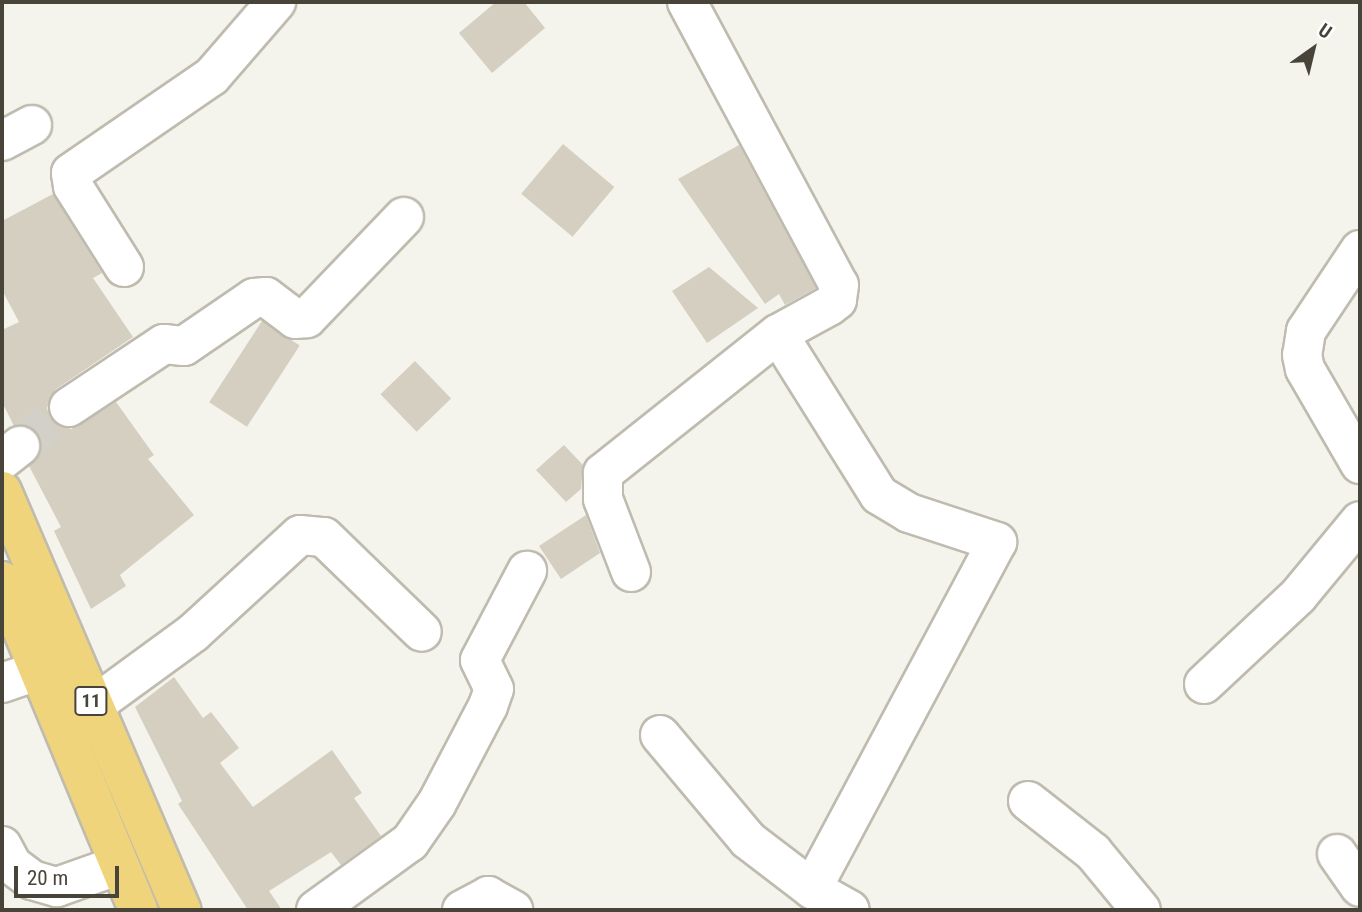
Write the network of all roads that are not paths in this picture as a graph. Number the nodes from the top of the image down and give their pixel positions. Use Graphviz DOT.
graph roads {
  1 [pos="276,2"];
  2 [pos="687,2"];
  3 [pos="404,217"];
  4 [pos="1360,250"];
  5 [pos="124,267"];
  6 [pos="778,334"];
  7 [pos="69,407"];
  8 [pos="1360,464"];
  9 [pos="2,491"];
  10 [pos="1360,521"];
  11 [pos="527,571"];
  12 [pos="631,572"];
  13 [pos="3,588"];
  14 [pos="422,632"];
  15 [pos="39,670"];
  16 [pos="2,683"];
  17 [pos="1204,684"];
  18 [pos="93,706"];
  19 [pos="660,735"];
  20 [pos="1028,801"];
  21 [pos="2,846"];
  22 [pos="1337,854"];
  23 [pos="119,865"];
  24 [pos="1360,887"];
  25 [pos="812,889"];
  26 [pos="138,910"];
  27 [pos="182,910"];
  28 [pos="316,910"];
  29 [pos="462,910"];
  30 [pos="513,910"];
  31 [pos="850,910"];
  32 [pos="1141,910"];
  1 -- 5 [label="street"];
  2 -- 6 [label="street"];
  3 -- 7 [label="street"];
  4 -- 8 [label="street"];
  6 -- 12 [label="street"];
  6 -- 25 [label="street"];
  9 -- 18 [label="highway, 11"];
  10 -- 17 [label="street"];
  11 -- 28 [label="street"];
  13 -- 15 [label="highway, 11"];
  14 -- 18 [label="street"];
  15 -- 16 [label="street"];
  15 -- 23 [label="highway, 11"];
  18 -- 27 [label="highway, 11"];
  19 -- 25 [label="street"];
  20 -- 32 [label="street"];
  21 -- 23 [label="street"];
  22 -- 24 [label="street"];
  23 -- 26 [label="highway, 11"];
  25 -- 31 [label="street"];
  29 -- 30 [label="street"];
}
